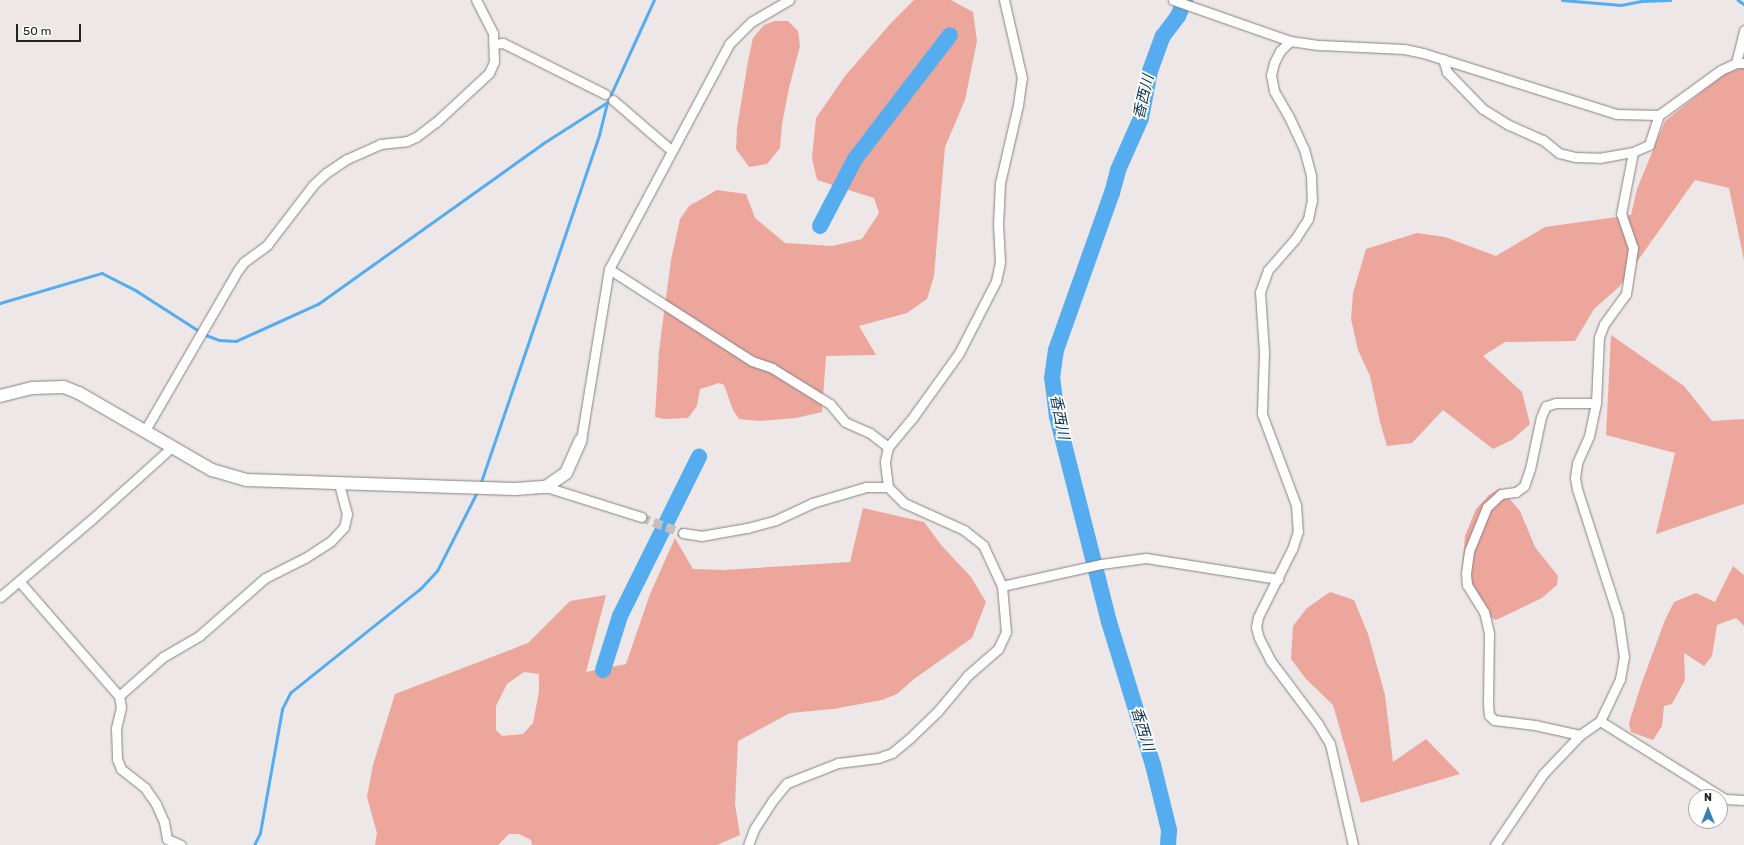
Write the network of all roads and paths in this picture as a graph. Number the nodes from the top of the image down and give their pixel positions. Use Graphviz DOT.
graph roads {
  1 [pos="476,0"];
  2 [pos="789,0"];
  3 [pos="1004,0"];
  4 [pos="1174,0"];
  5 [pos="1744,30"];
  6 [pos="1290,41"];
  7 [pos="494,44"];
  8 [pos="1443,59"];
  9 [pos="1740,63"];
  10 [pos="605,94"];
  11 [pos="613,100"];
  12 [pos="1660,115"];
  13 [pos="671,150"];
  14 [pos="1633,152"];
  15 [pos="609,269"];
  16 [pos="0,396"];
  17 [pos="1596,403"];
  18 [pos="144,432"];
  19 [pos="581,440"];
  20 [pos="172,447"];
  21 [pos="888,447"];
  22 [pos="339,484"];
  23 [pos="546,487"];
  24 [pos="888,487"];
  25 [pos="641,517"];
  26 [pos="683,533"];
  27 [pos="1278,578"];
  28 [pos="19,581"];
  29 [pos="1002,586"];
  30 [pos="0,597"];
  31 [pos="119,696"];
  32 [pos="1600,721"];
  33 [pos="1580,735"];
  34 [pos="1744,800"];
  35 [pos="164,842"];
  36 [pos="181,845"];
  37 [pos="748,845"];
  38 [pos="1353,845"];
  39 [pos="1495,845"];
  1 -- 7 [label="street"];
  2 -- 13 [label="street"];
  3 -- 21 [label="street"];
  4 -- 6 [label="street"];
  5 -- 9 [label="street"];
  6 -- 8 [label="street"];
  6 -- 27 [label="street"];
  7 -- 10 [label="street"];
  7 -- 18 [label="street"];
  8 -- 12 [label="street"];
  8 -- 14 [label="street"];
  9 -- 12 [label="street"];
  11 -- 13 [label="street"];
  12 -- 14 [label="street"];
  13 -- 15 [label="street"];
  14 -- 17 [label="street"];
  15 -- 19 [label="street"];
  15 -- 21 [label="street"];
  16 -- 18 [label="street"];
  17 -- 32 [label="street"];
  17 -- 33 [label="street"];
  18 -- 20 [label="street"];
  19 -- 23 [label="street"];
  20 -- 22 [label="street"];
  20 -- 28 [label="street"];
  21 -- 24 [label="street"];
  22 -- 23 [label="street"];
  22 -- 31 [label="street"];
  23 -- 25 [label="street"];
  24 -- 26 [label="street"];
  24 -- 29 [label="street"];
  27 -- 29 [label="street"];
  27 -- 38 [label="street"];
  28 -- 30 [label="street"];
  28 -- 31 [label="street"];
  29 -- 37 [label="street"];
  31 -- 35 [label="street"];
  32 -- 33 [label="street"];
  32 -- 34 [label="street"];
  33 -- 39 [label="street"];
  35 -- 36 [label="street"];
}
